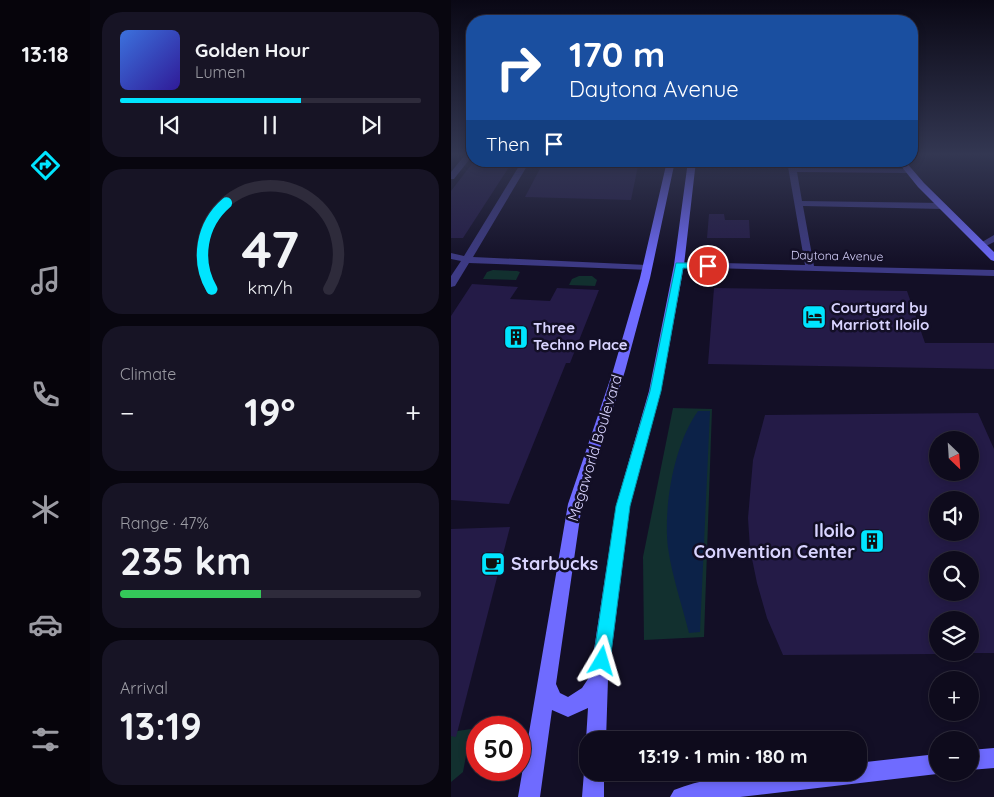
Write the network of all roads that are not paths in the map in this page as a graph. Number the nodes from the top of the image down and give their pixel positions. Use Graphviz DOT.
graph roads {
  1 [pos="508,192"];
  2 [pos="664,192"];
  3 [pos="688,192"];
  4 [pos="797,192"];
  5 [pos="929,192"];
  6 [pos="799,203"];
  7 [pos="943,206"];
  8 [pos="994,238"];
  9 [pos="982,245"];
  10 [pos="451,256"];
  11 [pos="994,258"];
  12 [pos="468,260"];
  13 [pos="679,265"];
  14 [pos="647,268"];
  15 [pos="810,268"];
  16 [pos="994,273"];
  17 [pos="451,284"];
  18 [pos="599,679"];
  19 [pos="546,682"];
  20 [pos="596,731"];
  21 [pos="994,758"];
  22 [pos="979,759"];
  23 [pos="929,765"];
  24 [pos="594,781"];
  25 [pos="529,797"];
  26 [pos="593,797"];
  27 [pos="681,797"];
  1 -- 12 [label="street"];
  2 -- 14 [label="main road, Megaworld Boulevard"];
  3 -- 13 [label="main road"];
  4 -- 6 [label="street"];
  5 -- 7 [label="main road"];
  6 -- 7 [label="street"];
  6 -- 15 [label="street"];
  7 -- 9 [label="main road"];
  8 -- 9 [label="street"];
  9 -- 11 [label="main road"];
  10 -- 12 [label="street"];
  12 -- 14 [label="street"];
  12 -- 17 [label="street"];
  13 -- 15 [label="street, Daytona Avenue"];
  13 -- 18 [label="main road"];
  14 -- 19 [label="main road, Megaworld Boulevard"];
  15 -- 16 [label="street, Daytona Avenue"];
  18 -- 19 [label="main road"];
  18 -- 20 [label="main road"];
  19 -- 25 [label="main road, Megaworld Boulevard"];
  21 -- 22 [label="main road"];
  23 -- 27 [label="main road"];
  24 -- 26 [label="main road"];
}
